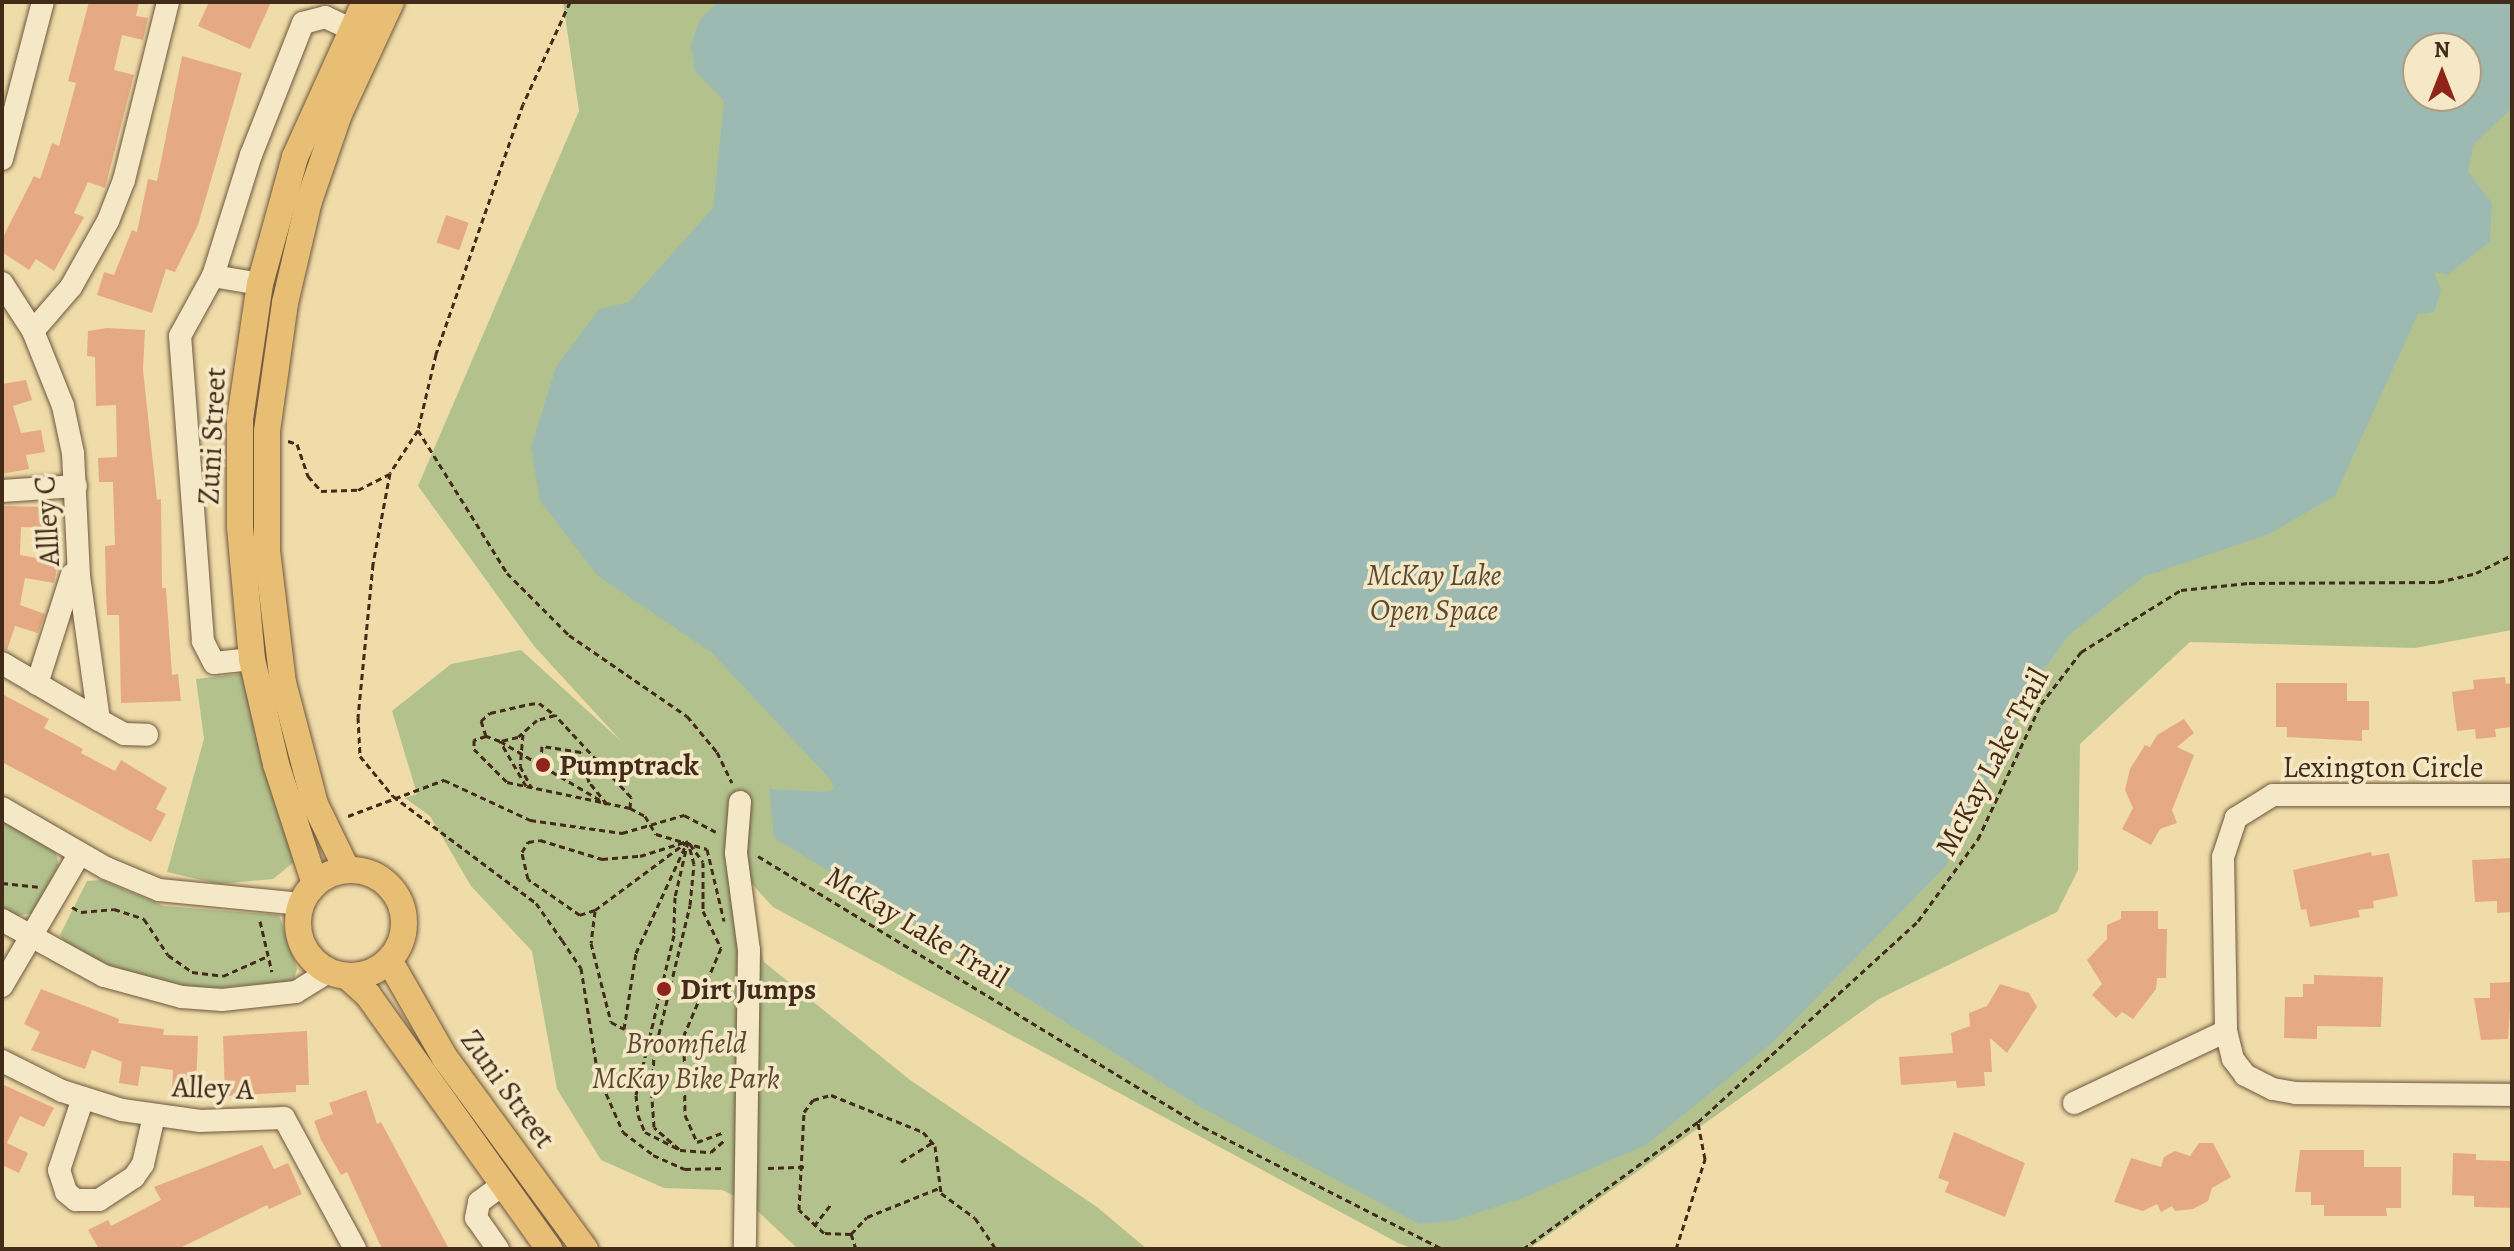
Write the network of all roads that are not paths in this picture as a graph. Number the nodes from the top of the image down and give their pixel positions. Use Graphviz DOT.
graph roads {
  1 [pos="43,2"];
  2 [pos="168,2"];
  3 [pos="365,2"];
  4 [pos="391,2"];
  5 [pos="351,29"];
  6 [pos="2,159"];
  7 [pos="213,276"];
  8 [pos="2,283"];
  9 [pos="260,284"];
  10 [pos="33,331"];
  11 [pos="76,486"];
  12 [pos="2,491"];
  13 [pos="77,514"];
  14 [pos="252,659"];
  15 [pos="2,663"];
  16 [pos="37,684"];
  17 [pos="99,720"];
  18 [pos="147,735"];
  19 [pos="2512,795"];
  20 [pos="740,802"];
  21 [pos="2,808"];
  22 [pos="80,853"];
  23 [pos="347,870"];
  24 [pos="308,894"];
  25 [pos="2,920"];
  26 [pos="31,937"];
  27 [pos="389,960"];
  28 [pos="338,974"];
  29 [pos="2,986"];
  30 [pos="2226,1031"];
  31 [pos="2,1061"];
  32 [pos="2512,1095"];
  33 [pos="83,1098"];
  34 [pos="2074,1103"];
  35 [pos="154,1116"];
  36 [pos="502,1185"];
  37 [pos="355,1249"];
  38 [pos="498,1249"];
  39 [pos="549,1249"];
  40 [pos="585,1249"];
  41 [pos="745,1249"];
  1 -- 6 [label="street"];
  2 -- 10 [label="street"];
  3 -- 5 [label="main road, Zuni Street"];
  4 -- 23 [label="main road, Zuni Street"];
  5 -- 7 [label="street"];
  5 -- 9 [label="main road, Zuni Street"];
  7 -- 9 [label="street"];
  7 -- 14 [label="street"];
  8 -- 10 [label="street, Allley C"];
  9 -- 14 [label="main road, Zuni Street"];
  10 -- 11 [label="street, Allley C"];
  11 -- 12 [label="street"];
  11 -- 13 [label="street, Allley C"];
  13 -- 16 [label="street"];
  13 -- 17 [label="street, Allley C"];
  14 -- 24 [label="main road, Zuni Street"];
  15 -- 16 [label="street"];
  16 -- 17 [label="street"];
  17 -- 18 [label="street"];
  19 -- 30 [label="street, Lexington Circle"];
  20 -- 41 [label="street"];
  21 -- 22 [label="street"];
  22 -- 24 [label="street"];
  22 -- 26 [label="street"];
  23 -- 24 [label="main road"];
  23 -- 27 [label="main road"];
  24 -- 28 [label="main road"];
  25 -- 26 [label="street"];
  26 -- 28 [label="street"];
  26 -- 29 [label="street"];
  27 -- 28 [label="main road"];
  27 -- 40 [label="main road, Zuni Street"];
  28 -- 36 [label="main road, Zuni Street"];
  30 -- 32 [label="street, Lexington Circle"];
  30 -- 34 [label="street"];
  31 -- 33 [label="street, Alley A"];
  33 -- 35 [label="street, Alley A"];
  33 -- 35 [label="street"];
  35 -- 37 [label="street, Alley A"];
  36 -- 38 [label="street"];
  36 -- 39 [label="main road, Zuni Street"];
}
